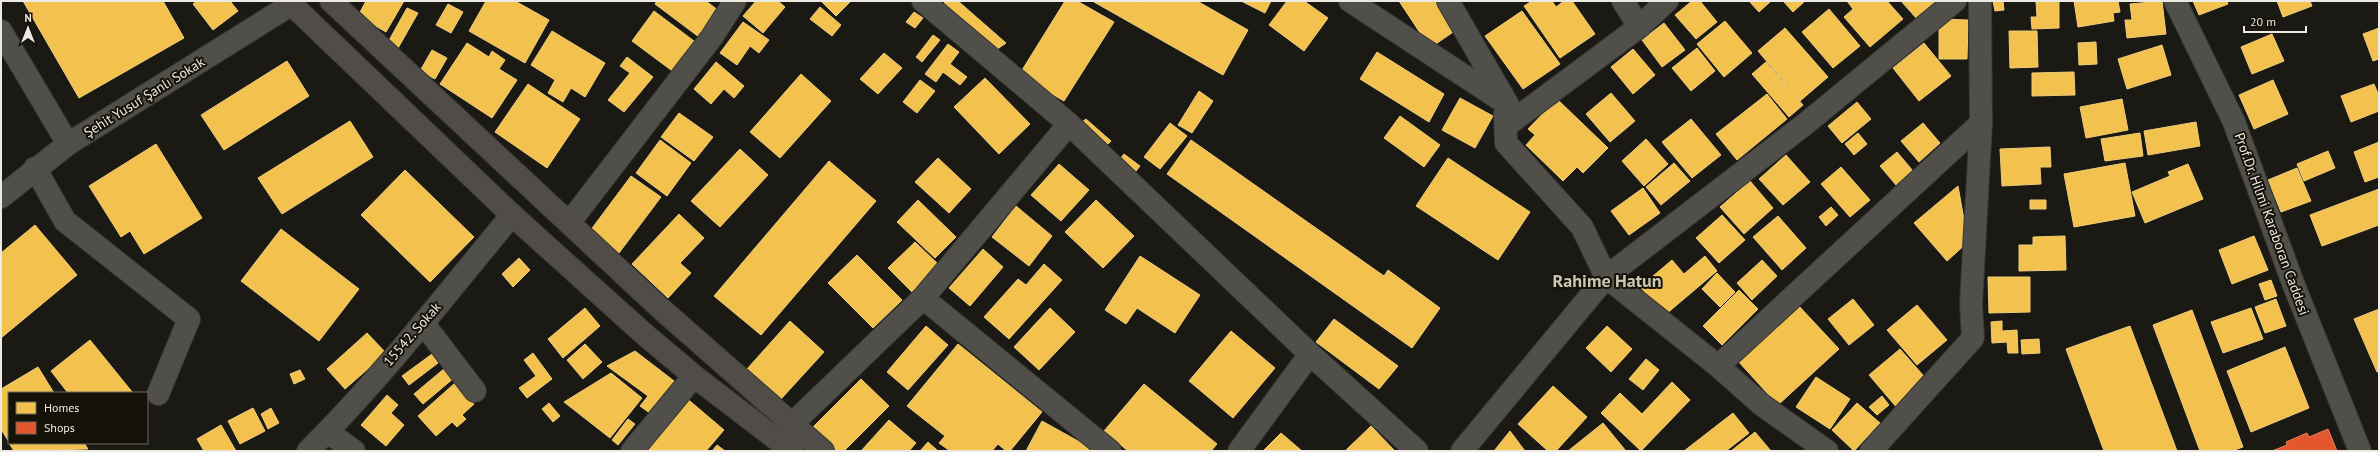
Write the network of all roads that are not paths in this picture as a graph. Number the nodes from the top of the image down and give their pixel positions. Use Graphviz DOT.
graph roads {
  1 [pos="330,1"];
  2 [pos="735,1"];
  3 [pos="923,1"];
  4 [pos="1350,1"];
  5 [pos="1448,1"];
  6 [pos="1623,1"];
  7 [pos="1667,1"];
  8 [pos="1955,1"];
  9 [pos="1980,1"];
  10 [pos="2175,1"];
  11 [pos="290,3"];
  12 [pos="1639,27"];
  13 [pos="1,31"];
  14 [pos="1508,105"];
  15 [pos="1981,123"];
  16 [pos="1069,124"];
  17 [pos="1506,126"];
  18 [pos="68,144"];
  19 [pos="35,168"];
  20 [pos="1,196"];
  21 [pos="512,215"];
  22 [pos="569,223"];
  23 [pos="1606,277"];
  24 [pos="923,298"];
  25 [pos="659,307"];
  26 [pos="422,322"];
  27 [pos="643,333"];
  28 [pos="1310,354"];
  29 [pos="1718,366"];
  30 [pos="694,376"];
  31 [pos="475,391"];
  32 [pos="158,394"];
  33 [pos="792,424"];
  34 [pos="328,432"];
  35 [pos="789,450"];
  36 [pos="308,451"];
  37 [pos="354,451"];
  38 [pos="632,451"];
  39 [pos="822,451"];
  40 [pos="1110,451"];
  41 [pos="1240,451"];
  42 [pos="1417,451"];
  43 [pos="1462,451"];
  44 [pos="1827,451"];
  45 [pos="1870,451"];
  46 [pos="2360,451"];
  1 -- 22 [label="main road"];
  2 -- 22 [label="street"];
  3 -- 16 [label="street"];
  4 -- 14 [label="street"];
  5 -- 14 [label="street"];
  6 -- 12 [label="street"];
  7 -- 12 [label="street"];
  8 -- 23 [label="street"];
  9 -- 15 [label="street"];
  10 -- 46 [label="street, Prof.Dr. Hilmi Karaboran Caddesi"];
  11 -- 18 [label="street, Şehit Yusuf Şanlı Sokak"];
  11 -- 21 [label="main road"];
  12 -- 17 [label="street"];
  13 -- 18 [label="street"];
  14 -- 17 [label="street"];
  15 -- 29 [label="street"];
  15 -- 45 [label="street"];
  16 -- 24 [label="street"];
  16 -- 28 [label="street"];
  17 -- 23 [label="street"];
  18 -- 19 [label="street, Şehit Yusuf Şanlı Sokak"];
  19 -- 20 [label="street, Şehit Yusuf Şanlı Sokak"];
  19 -- 32 [label="street"];
  21 -- 26 [label="street, 15542. Sokak"];
  21 -- 27 [label="main road"];
  22 -- 25 [label="main road"];
  23 -- 29 [label="street"];
  23 -- 43 [label="street"];
  24 -- 33 [label="street"];
  24 -- 40 [label="street"];
  25 -- 27 [label="main road"];
  25 -- 33 [label="main road"];
  26 -- 31 [label="street"];
  26 -- 34 [label="street, 15542. Sokak"];
  27 -- 30 [label="main road"];
  28 -- 41 [label="street"];
  28 -- 42 [label="street"];
  29 -- 44 [label="street"];
  30 -- 35 [label="main road"];
  30 -- 38 [label="street"];
  33 -- 35 [label="main road"];
  33 -- 39 [label="main road"];
  34 -- 36 [label="street, 15542. Sokak"];
  34 -- 37 [label="street"];
}
